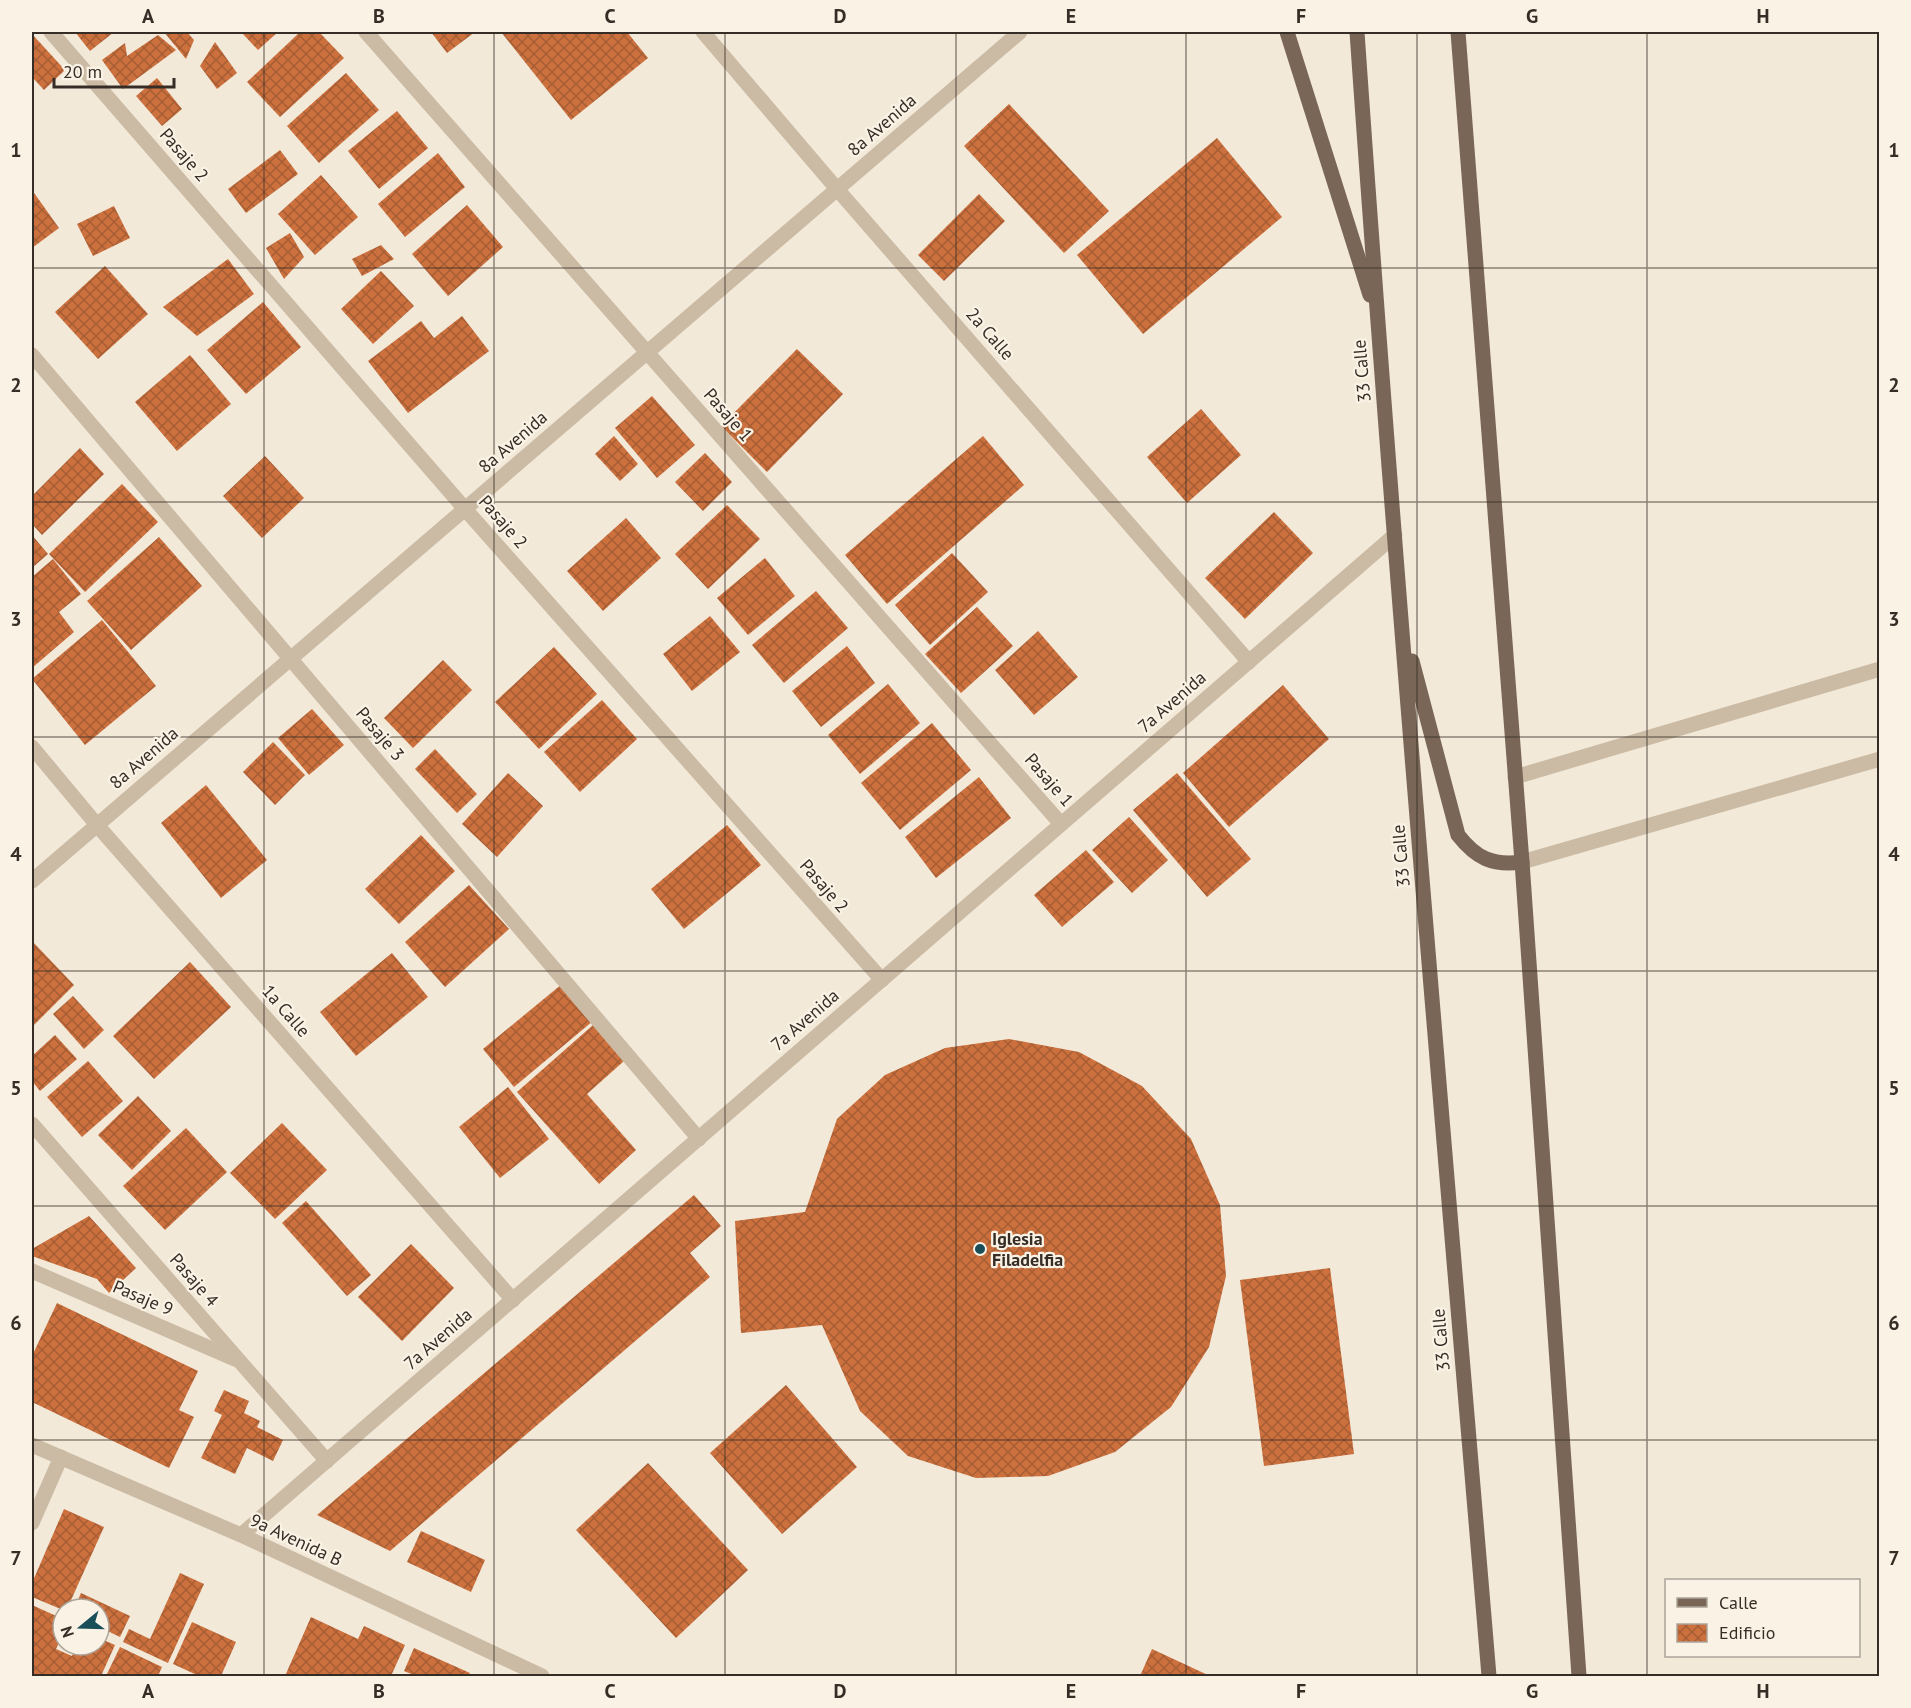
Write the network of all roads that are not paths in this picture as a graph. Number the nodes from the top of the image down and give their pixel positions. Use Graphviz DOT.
graph roads {
  1 [pos="51,32"];
  2 [pos="366,32"];
  3 [pos="703,32"];
  4 [pos="1020,32"];
  5 [pos="1287,32"];
  6 [pos="1357,32"];
  7 [pos="1458,32"];
  8 [pos="837,189"];
  9 [pos="1377,318"];
  10 [pos="647,352"];
  11 [pos="32,355"];
  12 [pos="465,509"];
  13 [pos="1395,535"];
  14 [pos="1401,620"];
  15 [pos="290,659"];
  16 [pos="1249,662"];
  17 [pos="1880,669"];
  18 [pos="32,747"];
  19 [pos="1880,759"];
  20 [pos="1515,777"];
  21 [pos="1061,824"];
  22 [pos="97,825"];
  23 [pos="1522,862"];
  24 [pos="32,881"];
  25 [pos="882,980"];
  26 [pos="32,1125"];
  27 [pos="699,1139"];
  28 [pos="32,1271"];
  29 [pos="513,1300"];
  30 [pos="238,1360"];
  31 [pos="32,1444"];
  32 [pos="61,1457"];
  33 [pos="327,1461"];
  34 [pos="32,1523"];
  35 [pos="241,1535"];
  36 [pos="542,1677"];
  37 [pos="1489,1677"];
  38 [pos="1579,1677"];
  1 -- 12 [label="street, Pasaje 2"];
  2 -- 10 [label="street, Pasaje 1"];
  3 -- 8 [label="street, 2a Calle"];
  4 -- 8 [label="street, 8a Avenida"];
  5 -- 9 [label="main road"];
  6 -- 9 [label="main road, 33 Calle"];
  7 -- 20 [label="main road"];
  8 -- 10 [label="street, 8a Avenida"];
  8 -- 16 [label="street, 2a Calle"];
  9 -- 13 [label="main road, 33 Calle"];
  10 -- 12 [label="street, 8a Avenida"];
  10 -- 21 [label="street, Pasaje 1"];
  11 -- 15 [label="street, Pasaje 3"];
  12 -- 15 [label="street, 8a Avenida"];
  12 -- 25 [label="street, Pasaje 2"];
  13 -- 14 [label="main road, 33 Calle"];
  13 -- 16 [label="street, 7a Avenida"];
  14 -- 23 [label="main road"];
  14 -- 37 [label="main road, 33 Calle"];
  15 -- 22 [label="street, 8a Avenida"];
  15 -- 27 [label="street, Pasaje 3"];
  16 -- 21 [label="street, 7a Avenida"];
  17 -- 20 [label="street"];
  18 -- 22 [label="street, 1a Calle"];
  19 -- 23 [label="street"];
  20 -- 23 [label="main road"];
  21 -- 25 [label="street, 7a Avenida"];
  22 -- 24 [label="street, 8a Avenida"];
  22 -- 29 [label="street, 1a Calle"];
  23 -- 38 [label="main road"];
  25 -- 27 [label="street, 7a Avenida"];
  26 -- 30 [label="street, Pasaje 4"];
  27 -- 29 [label="street, 7a Avenida"];
  28 -- 30 [label="street, Pasaje 9"];
  29 -- 33 [label="street, 7a Avenida"];
  30 -- 33 [label="street, Pasaje 4"];
  31 -- 32 [label="street, 9a Avenida B"];
  32 -- 34 [label="street"];
  32 -- 35 [label="street, 9a Avenida B"];
  33 -- 35 [label="street, 7a Avenida"];
  35 -- 36 [label="street, 9a Avenida B"];
}
